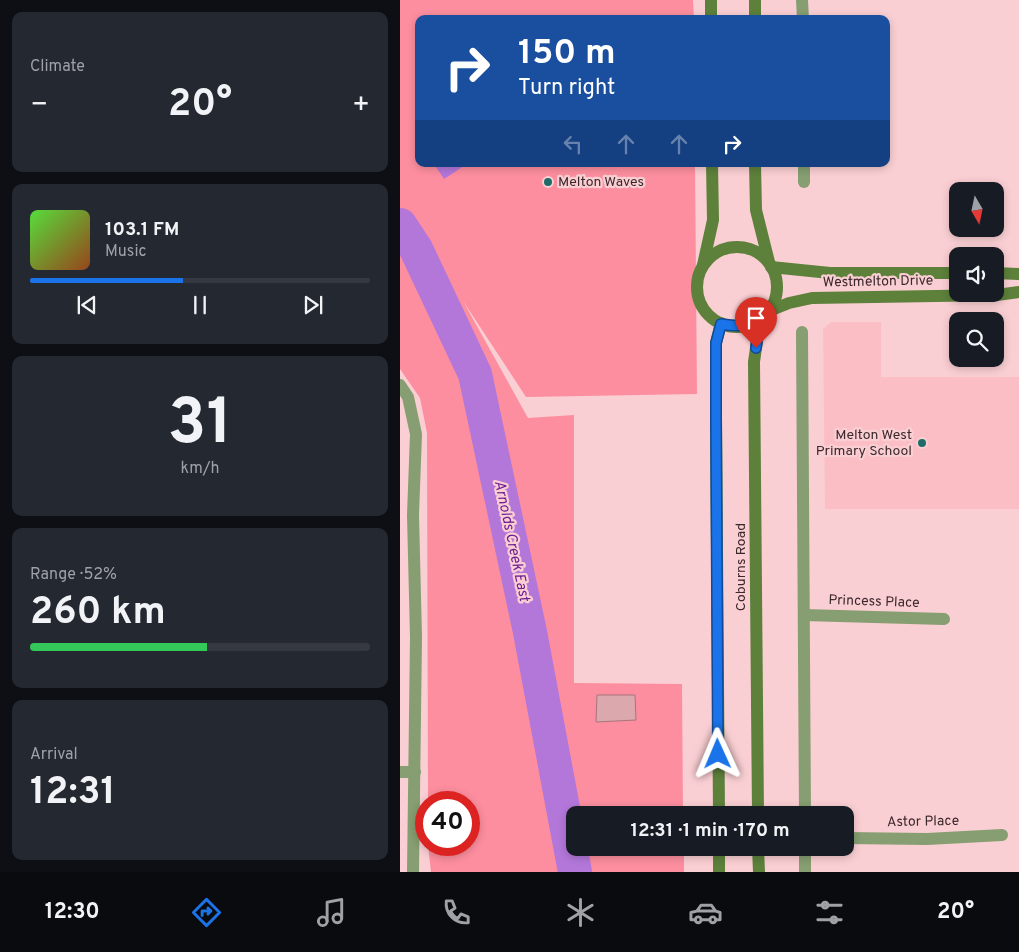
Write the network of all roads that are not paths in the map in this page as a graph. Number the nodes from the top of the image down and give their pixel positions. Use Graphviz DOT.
graph roads {
  1 [pos="711,0"];
  2 [pos="755,0"];
  3 [pos="802,0"];
  4 [pos="711,15"];
  5 [pos="755,15"];
  6 [pos="803,15"];
  7 [pos="712,167"];
  8 [pos="756,167"];
  9 [pos="804,167"];
  10 [pos="804,182"];
  11 [pos="703,265"];
  12 [pos="770,265"];
  13 [pos="949,273"];
  14 [pos="1004,273"];
  15 [pos="1019,274"];
  16 [pos="1019,292"];
  17 [pos="764,315"];
  18 [pos="721,324"];
  19 [pos="802,332"];
  20 [pos="400,385"];
  21 [pos="406,515"];
  22 [pos="804,615"];
  23 [pos="944,619"];
  24 [pos="400,772"];
  25 [pos="415,772"];
  26 [pos="719,806"];
  27 [pos="758,806"];
  28 [pos="804,806"];
  29 [pos="1002,835"];
  30 [pos="854,838"];
  31 [pos="719,856"];
  32 [pos="758,856"];
  33 [pos="805,856"];
  34 [pos="413,872"];
  35 [pos="719,872"];
  36 [pos="759,872"];
  37 [pos="805,872"];
  1 -- 4 [label="street"];
  2 -- 5 [label="street"];
  3 -- 6 [label="street"];
  7 -- 11 [label="street"];
  8 -- 12 [label="street"];
  9 -- 10 [label="street"];
  11 -- 12 [label="street"];
  11 -- 18 [label="street"];
  12 -- 13 [label="street, Westmelton Drive"];
  12 -- 17 [label="street"];
  14 -- 15 [label="street"];
  16 -- 17 [label="street, Westmelton Drive"];
  17 -- 18 [label="street"];
  17 -- 27 [label="street, Coburns Road"];
  18 -- 26 [label="street, Coburns Road"];
  19 -- 22 [label="street"];
  20 -- 21 [label="street"];
  21 -- 25 [label="street"];
  22 -- 23 [label="street, Princess Place"];
  22 -- 28 [label="street"];
  24 -- 25 [label="street"];
  25 -- 34 [label="street"];
  29 -- 30 [label="street, Astor Place"];
  31 -- 35 [label="street"];
  32 -- 36 [label="street"];
  33 -- 37 [label="street"];
}
